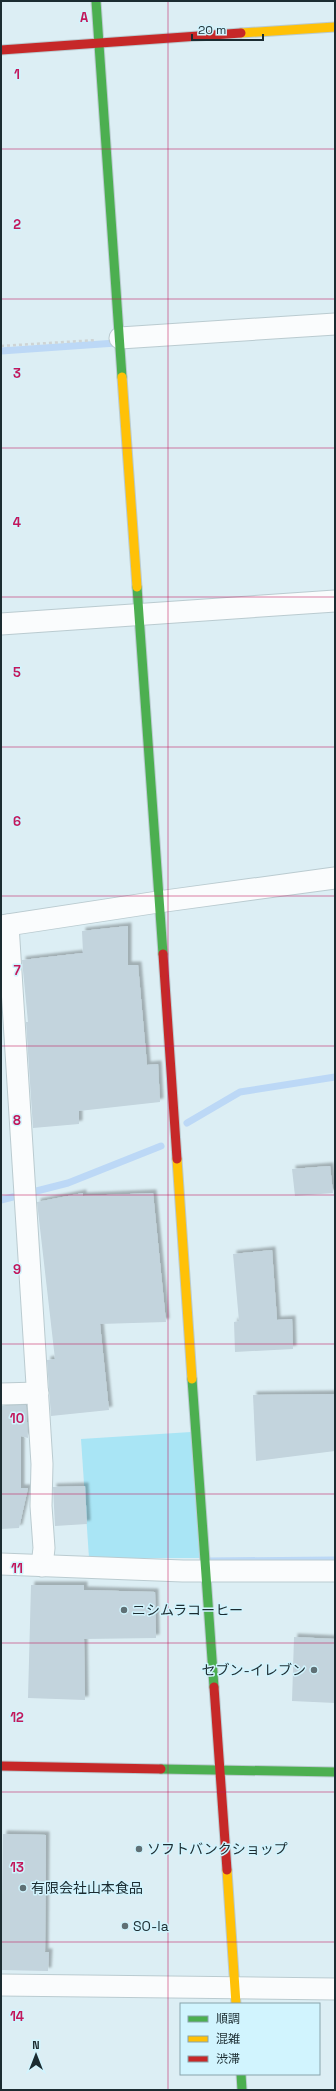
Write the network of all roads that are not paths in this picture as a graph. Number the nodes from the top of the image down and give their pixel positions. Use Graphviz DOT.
graph roads {
  1 [pos="96,1"];
  2 [pos="335,27"];
  3 [pos="99,43"];
  4 [pos="1,50"];
  5 [pos="335,324"];
  6 [pos="120,338"];
  7 [pos="335,601"];
  8 [pos="139,615"];
  9 [pos="1,624"];
  10 [pos="335,878"];
  11 [pos="158,902"];
  12 [pos="5,925"];
  13 [pos="10,1095"];
  14 [pos="38,1393"];
  15 [pos="1,1394"];
  16 [pos="1,1564"];
  17 [pos="42,1566"];
  18 [pos="205,1570"];
  19 [pos="335,1570"];
  20 [pos="1,1766"];
  21 [pos="221,1770"];
  22 [pos="335,1772"];
  23 [pos="1,1985"];
  24 [pos="335,1989"];
  25 [pos="235,1996"];
  26 [pos="241,2075"];
  27 [pos="242,2090"];
  1 -- 3 [label="street"];
  2 -- 3 [label="street"];
  3 -- 4 [label="street"];
  3 -- 6 [label="street"];
  5 -- 6 [label="street"];
  6 -- 8 [label="street"];
  7 -- 8 [label="street"];
  8 -- 9 [label="street"];
  8 -- 11 [label="street"];
  10 -- 11 [label="street"];
  11 -- 12 [label="street"];
  11 -- 18 [label="street"];
  12 -- 13 [label="street"];
  13 -- 14 [label="street"];
  14 -- 15 [label="street"];
  14 -- 17 [label="street"];
  16 -- 17 [label="street"];
  17 -- 18 [label="street"];
  18 -- 19 [label="street"];
  18 -- 21 [label="street"];
  20 -- 21 [label="street"];
  21 -- 22 [label="street"];
  21 -- 25 [label="street"];
  23 -- 25 [label="street"];
  24 -- 25 [label="street"];
  26 -- 27 [label="street"];
}
